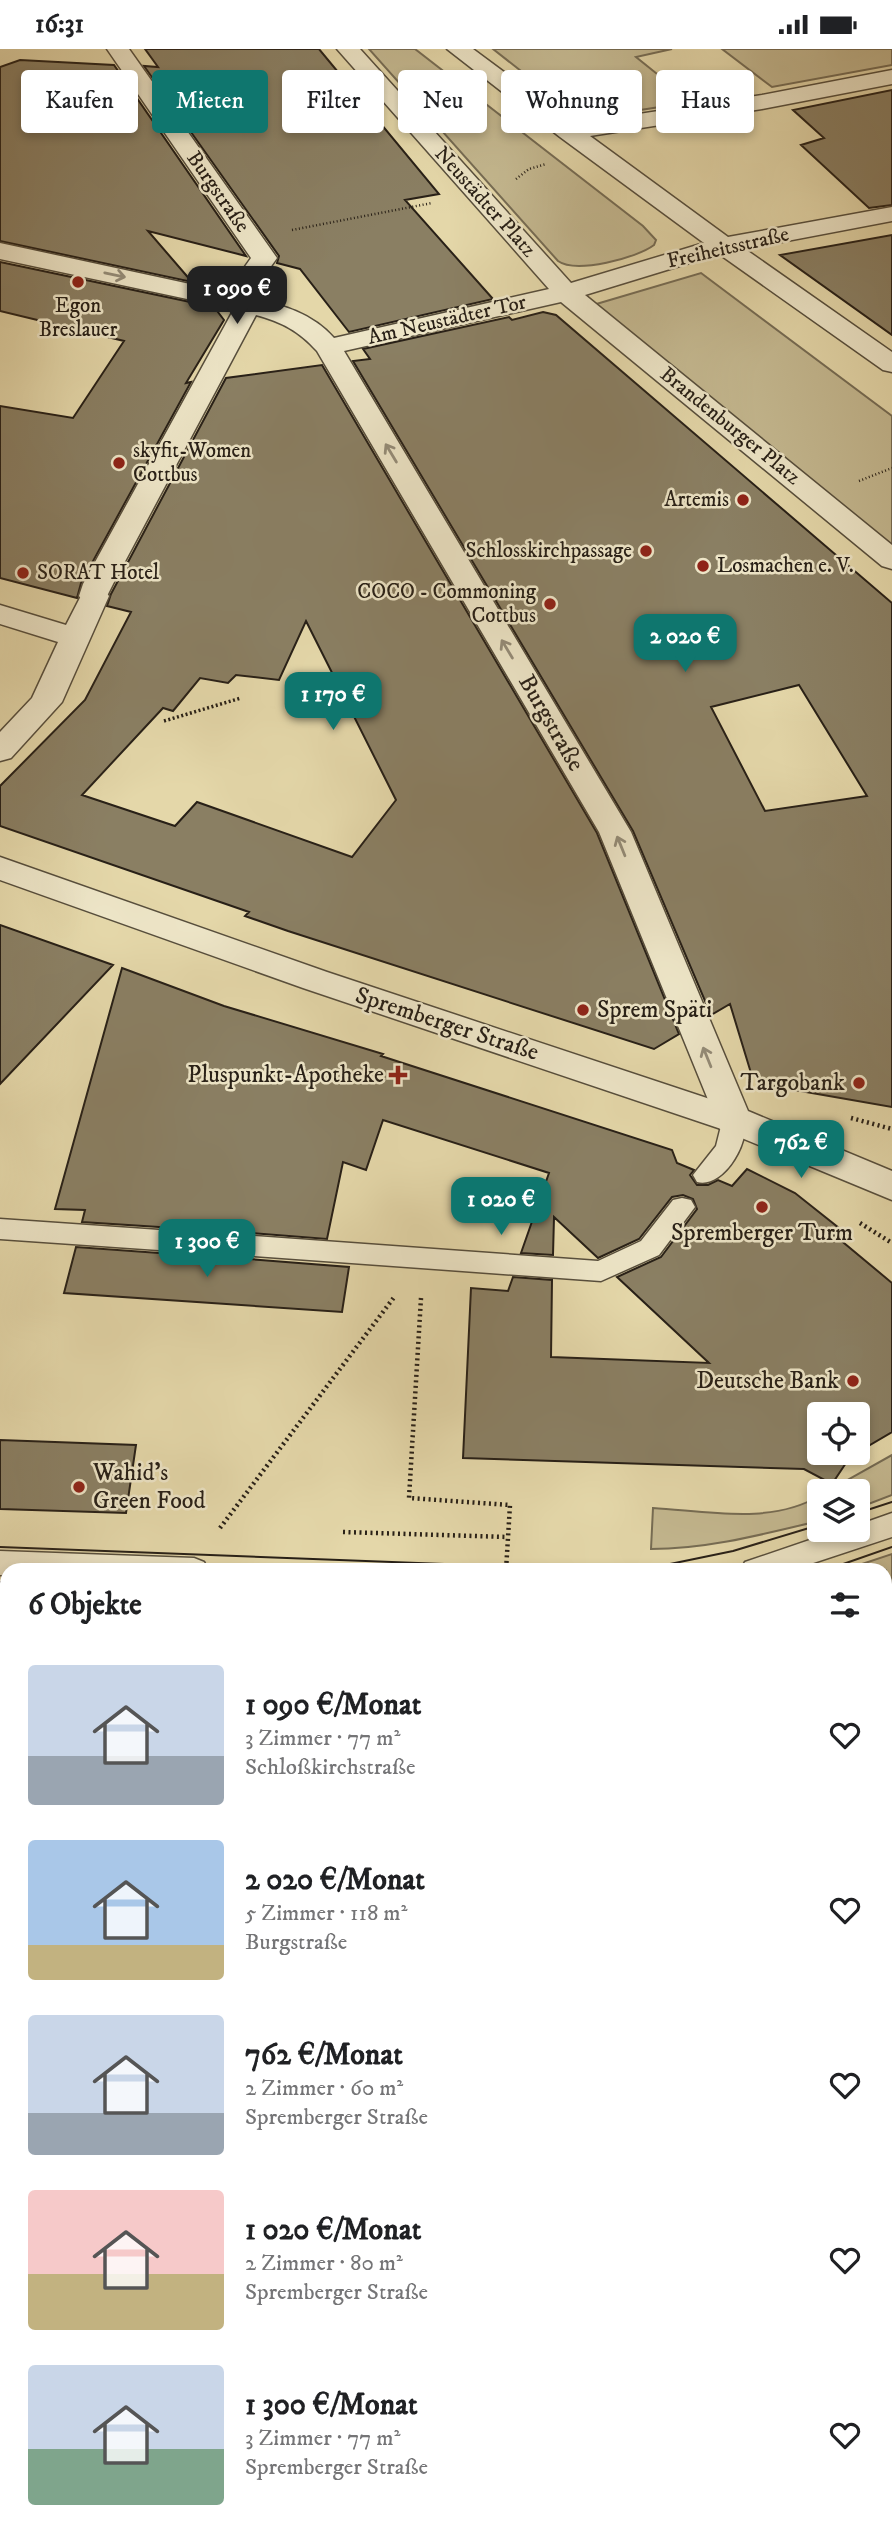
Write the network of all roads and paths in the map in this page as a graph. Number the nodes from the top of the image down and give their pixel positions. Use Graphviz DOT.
graph roads {
  1 [pos="118,49"];
  2 [pos="348,49"];
  3 [pos="458,49"];
  4 [pos="892,77"];
  5 [pos="501,81"];
  6 [pos="642,121"];
  7 [pos="569,133"];
  8 [pos="594,152"];
  9 [pos="478,195"];
  10 [pos="892,214"];
  11 [pos="250,237"];
  12 [pos="723,245"];
  13 [pos="0,251"];
  14 [pos="566,293"];
  15 [pos="241,303"];
  16 [pos="328,347"];
  17 [pos="892,364"];
  18 [pos="892,560"];
  19 [pos="0,614"];
  20 [pos="73,638"];
  21 [pos="241,698"];
  22 [pos="164,721"];
  23 [pos="0,751"];
  24 [pos="0,867"];
  25 [pos="733,1120"];
  26 [pos="706,1175"];
  27 [pos="892,1187"];
  28 [pos="682,1207"];
  29 [pos="0,1229"];
  30 [pos="159,1240"];
  31 [pos="186,1241"];
  32 [pos="423,1258"];
  33 [pos="892,1525"];
  34 [pos="220,1528"];
  35 [pos="343,1532"];
  36 [pos="507,1537"];
  37 [pos="506,1563"];
  38 [pos="776,1563"];
  1 -- 11 [label="street, Burgstraße"];
  2 -- 9 [label="street, Neustädter Platz"];
  3 -- 5 [label="street"];
  4 -- 6 [label="street"];
  7 -- 8 [label="street"];
  8 -- 9 [label="path"];
  8 -- 12 [label="street"];
  9 -- 11 [label="path"];
  9 -- 14 [label="street, Neustädter Platz"];
  10 -- 12 [label="street, Freiheitsstraße"];
  11 -- 15 [label="street, Burgstraße"];
  12 -- 14 [label="street, Freiheitsstraße"];
  12 -- 17 [label="street"];
  13 -- 15 [label="street, Burgstraße, one-way"];
  14 -- 16 [label="street, Am Neustädter Tor"];
  14 -- 18 [label="street, Brandenburger Platz"];
  15 -- 16 [label="street, Burgstraße"];
  15 -- 20 [label="street"];
  25 -- 16 [label="street, Burgstraße, one-way"];
  19 -- 20 [label="street"];
  20 -- 23 [label="street"];
  21 -- 22 [label="path"];
  24 -- 25 [label="street, Spremberger Straße"];
  25 -- 26 [label="lane"];
  25 -- 27 [label="street, Spremberger Straße"];
  28 -- 32 [label="lane"];
  29 -- 30 [label="lane"];
  31 -- 32 [label="lane"];
  32 -- 34 [label="path"];
  32 -- 36 [label="path"];
  33 -- 38 [label="lane"];
  35 -- 36 [label="path"];
  36 -- 37 [label="path"];
}
